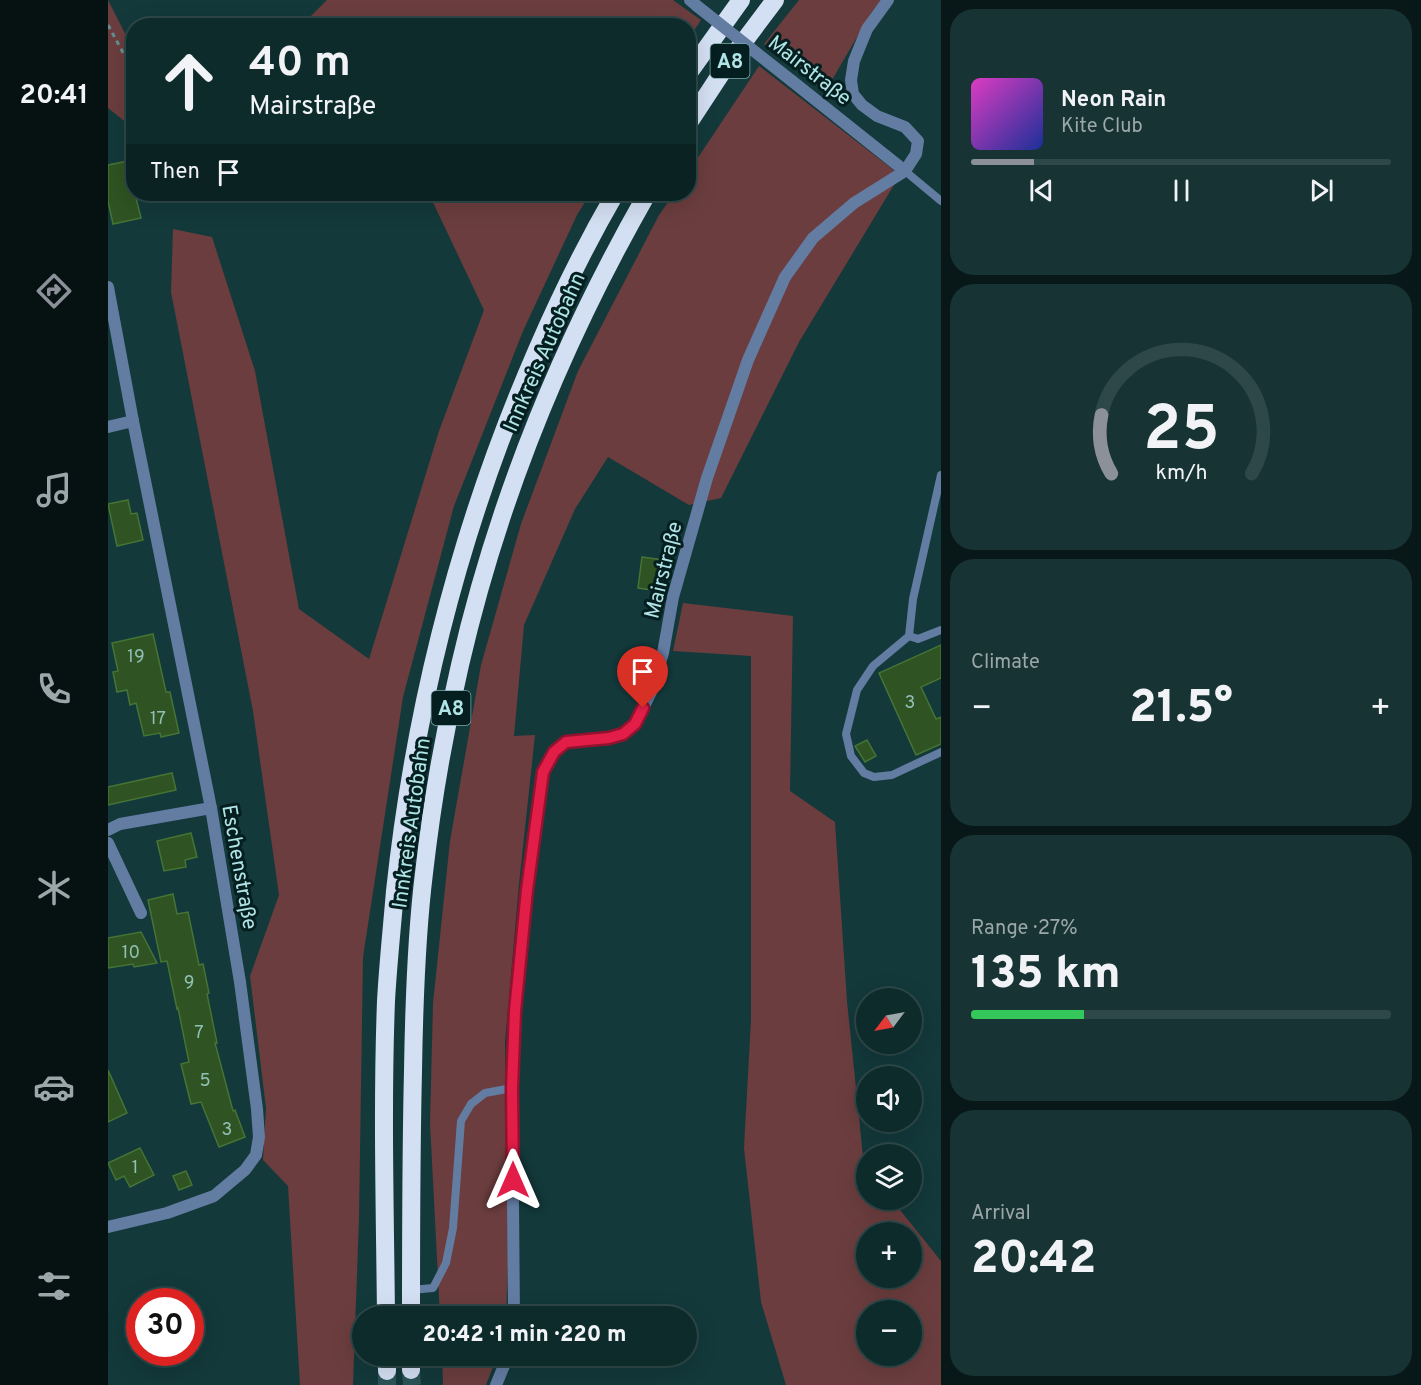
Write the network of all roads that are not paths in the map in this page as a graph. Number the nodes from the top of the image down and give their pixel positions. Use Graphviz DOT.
graph roads {
  1 [pos="741,0"];
  2 [pos="775,0"];
  3 [pos="888,0"];
  4 [pos="694,3"];
  5 [pos="696,62"];
  6 [pos="696,112"];
  7 [pos="906,171"];
  8 [pos="611,201"];
  9 [pos="643,201"];
  10 [pos="941,201"];
  11 [pos="108,287"];
  12 [pos="133,421"];
  13 [pos="108,427"];
  14 [pos="941,475"];
  15 [pos="941,630"];
  16 [pos="909,636"];
  17 [pos="941,752"];
  18 [pos="211,808"];
  19 [pos="108,830"];
  20 [pos="108,843"];
  21 [pos="141,913"];
  22 [pos="512,1088"];
  23 [pos="108,1227"];
  24 [pos="411,1290"];
  25 [pos="386,1306"];
  26 [pos="411,1306"];
  27 [pos="514,1306"];
  28 [pos="504,1366"];
  29 [pos="496,1385"];
  1 -- 5 [label="highway, A8"];
  2 -- 6 [label="highway, A8"];
  3 -- 7 [label="street, Mairstraße"];
  4 -- 7 [label="street, Mairstraße, bridge"];
  7 -- 10 [label="lane, Mairstraße"];
  7 -- 22 [label="street, Mairstraße"];
  8 -- 25 [label="highway, Innkreis Autobahn / A8"];
  9 -- 24 [label="highway, Innkreis Autobahn / A8"];
  11 -- 12 [label="street, Eschenstraße"];
  12 -- 13 [label="street"];
  12 -- 18 [label="street, Eschenstraße"];
  14 -- 16 [label="lane"];
  15 -- 16 [label="lane"];
  16 -- 17 [label="lane"];
  18 -- 19 [label="street"];
  18 -- 23 [label="street, Eschenstraße"];
  20 -- 21 [label="street"];
  22 -- 24 [label="lane"];
  22 -- 27 [label="street, Mairstraße"];
  24 -- 26 [label="highway, Innkreis Autobahn / A8"];
  28 -- 29 [label="street"];
}
